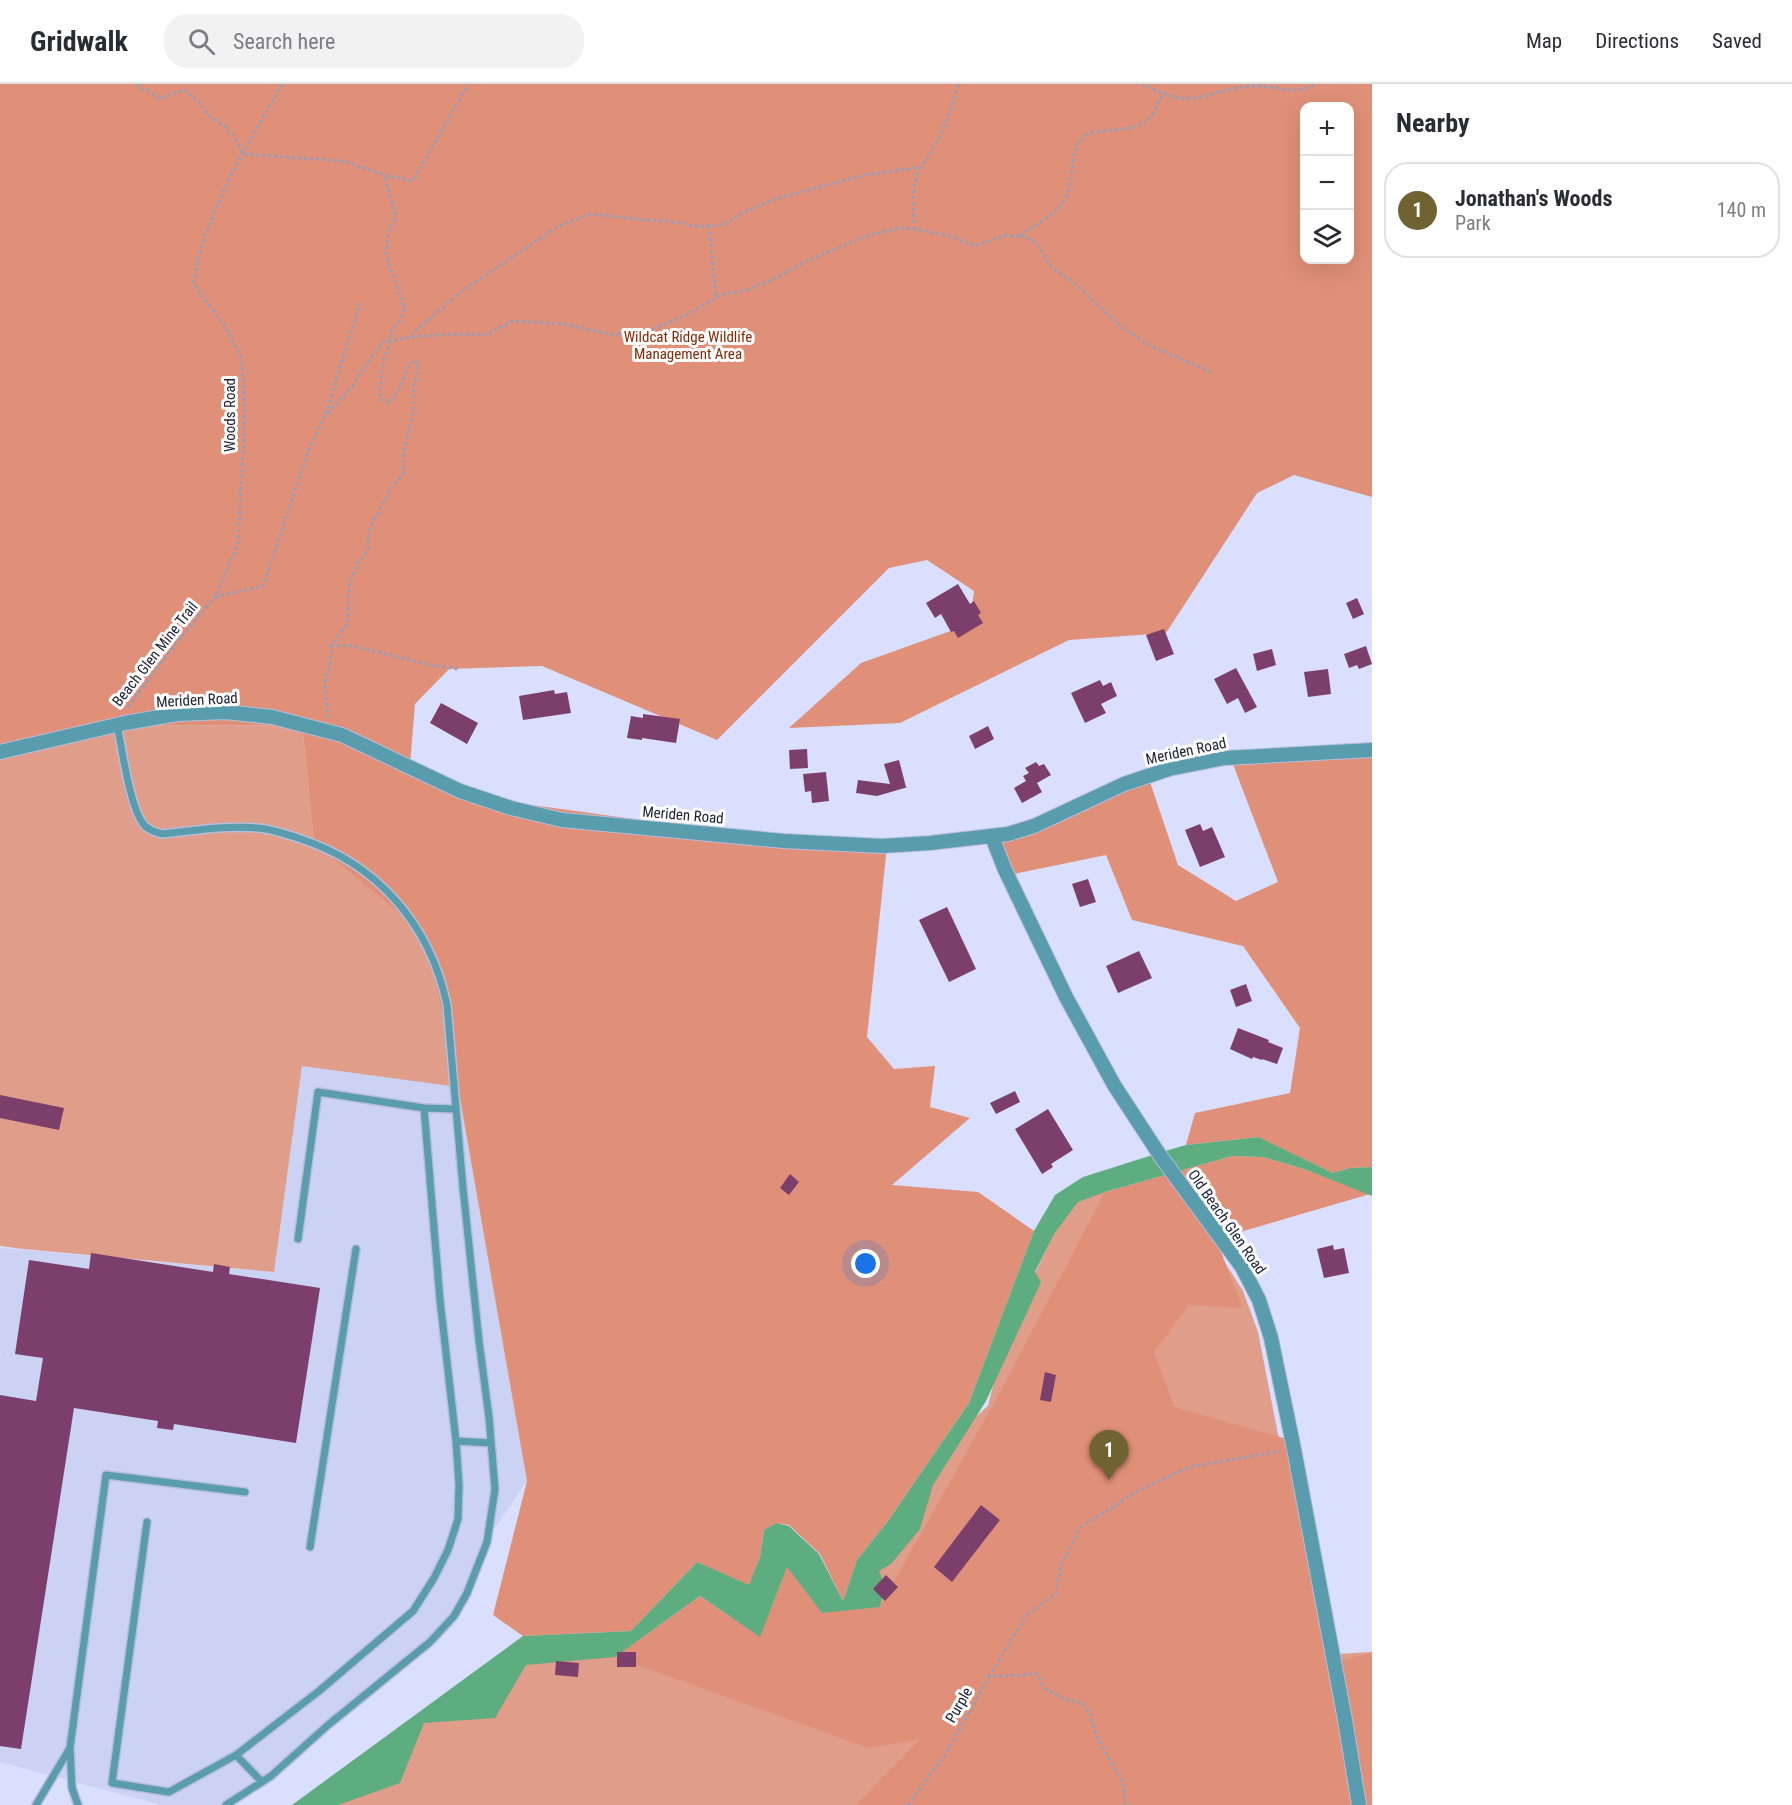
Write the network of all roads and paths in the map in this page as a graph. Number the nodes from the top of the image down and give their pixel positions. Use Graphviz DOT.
graph roads {
  1 [pos="284,84"];
  2 [pos="468,84"];
  3 [pos="958,84"];
  4 [pos="1142,84"];
  5 [pos="1317,84"];
  6 [pos="139,86"];
  7 [pos="1163,93"];
  8 [pos="243,154"];
  9 [pos="921,167"];
  10 [pos="384,175"];
  11 [pos="709,226"];
  12 [pos="915,229"];
  13 [pos="1019,236"];
  14 [pos="716,297"];
  15 [pos="360,303"];
  16 [pos="413,337"];
  17 [pos="389,341"];
  18 [pos="1213,373"];
  19 [pos="325,416"];
  20 [pos="215,597"];
  21 [pos="331,646"];
  22 [pos="458,669"];
  23 [pos="116,725"];
  24 [pos="342,735"];
  25 [pos="1372,750"];
  26 [pos="0,752"];
  27 [pos="992,837"];
  28 [pos="424,1108"];
  29 [pos="456,1109"];
  30 [pos="298,1239"];
  31 [pos="356,1250"];
  32 [pos="456,1441"];
  33 [pos="491,1443"];
  34 [pos="1294,1449"];
  35 [pos="245,1492"];
  36 [pos="147,1522"];
  37 [pos="310,1547"];
  38 [pos="989,1677"];
  39 [pos="70,1748"];
  40 [pos="236,1755"];
  41 [pos="262,1782"];
  42 [pos="36,1805"];
  43 [pos="78,1805"];
  44 [pos="226,1805"];
  45 [pos="908,1805"];
  46 [pos="1126,1805"];
  47 [pos="1359,1805"];
  1 -- 8 [label="path, Woods Road"];
  2 -- 10 [label="path"];
  3 -- 9 [label="path"];
  4 -- 7 [label="path"];
  5 -- 7 [label="path"];
  6 -- 8 [label="path"];
  7 -- 13 [label="path"];
  8 -- 10 [label="path"];
  8 -- 20 [label="path, Woods Road"];
  9 -- 11 [label="path"];
  9 -- 12 [label="path"];
  10 -- 17 [label="path"];
  11 -- 14 [label="path"];
  11 -- 16 [label="path"];
  12 -- 13 [label="path"];
  12 -- 14 [label="path"];
  13 -- 18 [label="path"];
  14 -- 16 [label="path"];
  15 -- 19 [label="path"];
  16 -- 17 [label="path"];
  17 -- 19 [label="path"];
  17 -- 21 [label="path"];
  19 -- 20 [label="path"];
  20 -- 23 [label="path, Beach Glen Mine Trail"];
  21 -- 22 [label="path"];
  21 -- 24 [label="path"];
  23 -- 24 [label="street, Meriden Road"];
  23 -- 26 [label="street, Meriden Road"];
  23 -- 29 [label="lane"];
  24 -- 27 [label="street, Meriden Road"];
  25 -- 27 [label="street, Meriden Road"];
  27 -- 34 [label="street, Old Beach Glen Road"];
  28 -- 29 [label="lane"];
  28 -- 30 [label="lane"];
  28 -- 32 [label="lane"];
  29 -- 33 [label="lane"];
  31 -- 37 [label="lane"];
  32 -- 33 [label="lane"];
  32 -- 40 [label="lane"];
  33 -- 41 [label="lane"];
  34 -- 38 [label="path"];
  34 -- 47 [label="street, Old Beach Glen Road"];
  35 -- 39 [label="lane"];
  36 -- 40 [label="lane"];
  38 -- 45 [label="path, Purple"];
  38 -- 46 [label="path, Purple"];
  39 -- 42 [label="lane"];
  39 -- 43 [label="lane"];
  40 -- 41 [label="lane"];
  41 -- 44 [label="lane"];
}
